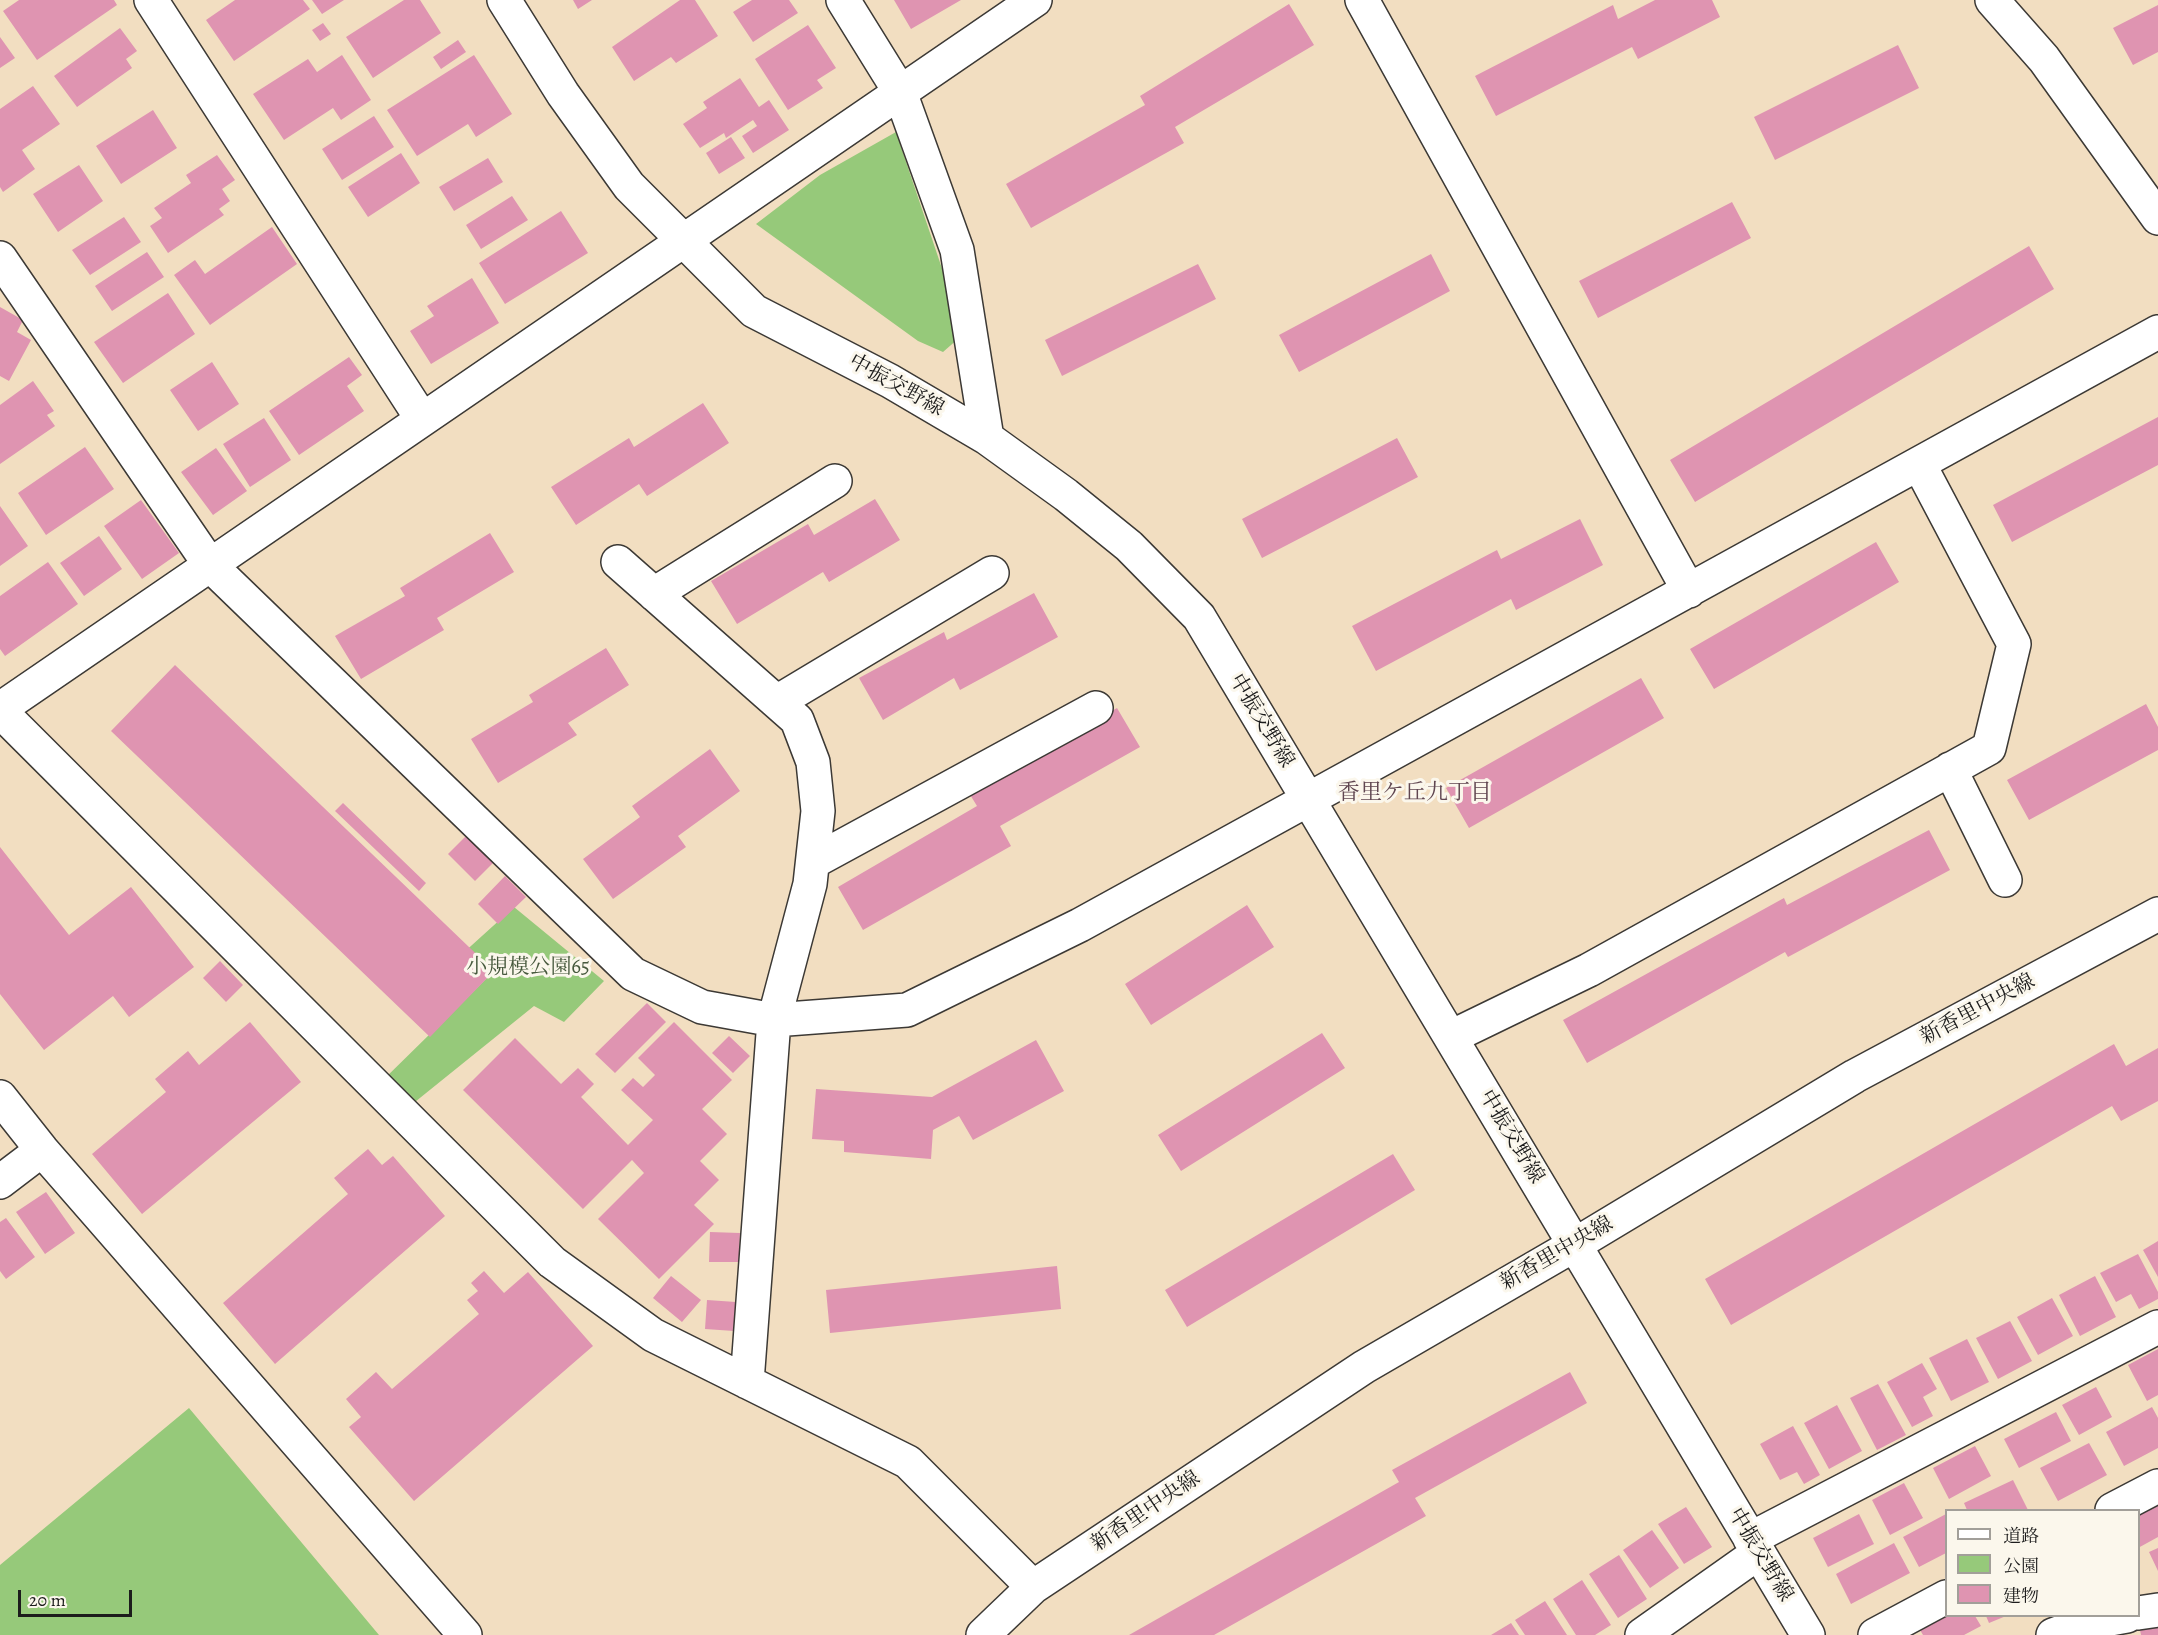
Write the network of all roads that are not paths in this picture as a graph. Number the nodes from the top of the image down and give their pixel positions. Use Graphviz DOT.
graph roads {
  1 [pos="151,0"];
  2 [pos="504,0"];
  3 [pos="843,0"];
  4 [pos="1035,0"];
  5 [pos="1362,0"];
  6 [pos="1992,0"];
  7 [pos="900,92"];
  8 [pos="2158,218"];
  9 [pos="683,241"];
  10 [pos="0,258"];
  11 [pos="2158,333"];
  12 [pos="422,419"];
  13 [pos="987,438"];
  14 [pos="1919,464"];
  15 [pos="835,481"];
  16 [pos="618,562"];
  17 [pos="210,565"];
  18 [pos="992,573"];
  19 [pos="1689,591"];
  20 [pos="654,594"];
  21 [pos="777,702"];
  22 [pos="1096,708"];
  23 [pos="0,710"];
  24 [pos="1950,770"];
  25 [pos="1309,802"];
  26 [pos="813,862"];
  27 [pos="2005,880"];
  28 [pos="2158,914"];
  29 [pos="774,1020"];
  30 [pos="1451,1037"];
  31 [pos="0,1097"];
  32 [pos="42,1150"];
  33 [pos="0,1182"];
  34 [pos="1575,1244"];
  35 [pos="2158,1327"];
  36 [pos="747,1382"];
  37 [pos="2158,1486"];
  38 [pos="2114,1509"];
  39 [pos="1754,1546"];
  40 [pos="1033,1587"];
  41 [pos="1945,1598"];
  42 [pos="2158,1610"];
  43 [pos="2140,1613"];
  44 [pos="2122,1617"];
  45 [pos="465,1635"];
  46 [pos="983,1635"];
  47 [pos="1642,1635"];
  48 [pos="1808,1635"];
  49 [pos="1875,1635"];
  50 [pos="2053,1635"];
  1 -- 12 [label="street"];
  2 -- 9 [label="street, 中振交野線"];
  3 -- 7 [label="street"];
  4 -- 7 [label="street"];
  5 -- 19 [label="street"];
  6 -- 8 [label="street"];
  7 -- 9 [label="street"];
  7 -- 13 [label="street"];
  9 -- 12 [label="street"];
  9 -- 13 [label="street, 中振交野線"];
  10 -- 17 [label="street"];
  11 -- 14 [label="street"];
  12 -- 17 [label="street"];
  13 -- 25 [label="street, 中振交野線"];
  14 -- 19 [label="street"];
  14 -- 24 [label="street"];
  15 -- 20 [label="street"];
  16 -- 20 [label="street"];
  17 -- 23 [label="street"];
  17 -- 29 [label="street"];
  18 -- 21 [label="street"];
  19 -- 25 [label="street"];
  20 -- 21 [label="street"];
  21 -- 26 [label="street"];
  22 -- 26 [label="street"];
  23 -- 36 [label="street"];
  24 -- 27 [label="street"];
  24 -- 30 [label="street"];
  25 -- 29 [label="street"];
  25 -- 30 [label="street, 中振交野線"];
  26 -- 29 [label="street"];
  28 -- 34 [label="street, 新香里中央線"];
  29 -- 36 [label="street"];
  30 -- 34 [label="street, 中振交野線"];
  31 -- 32 [label="street"];
  32 -- 33 [label="street"];
  32 -- 45 [label="street"];
  34 -- 39 [label="street, 中振交野線"];
  34 -- 40 [label="street, 新香里中央線"];
  35 -- 39 [label="street"];
  36 -- 40 [label="street"];
  37 -- 38 [label="street"];
  39 -- 47 [label="street"];
  39 -- 48 [label="street, 中振交野線"];
  40 -- 46 [label="street, 新香里中央線"];
  41 -- 49 [label="street"];
  42 -- 43 [label="street"];
  44 -- 50 [label="street"];
}
